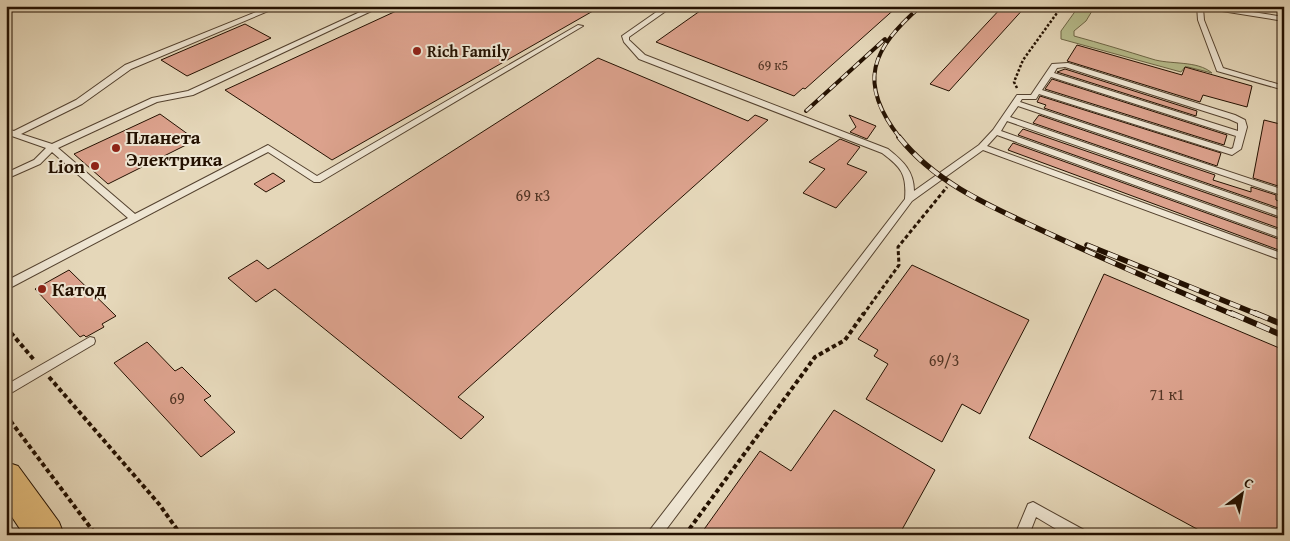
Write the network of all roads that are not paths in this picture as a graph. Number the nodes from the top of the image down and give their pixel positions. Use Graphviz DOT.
graph roads {
  1 [pos="277,6"];
  2 [pos="380,6"];
  3 [pos="670,6"];
  4 [pos="1284,19"];
  5 [pos="580,26"];
  6 [pos="1049,74"];
  7 [pos="1284,88"];
  8 [pos="1037,91"];
  9 [pos="1018,100"];
  10 [pos="1005,118"];
  11 [pos="10,132"];
  12 [pos="996,132"];
  13 [pos="1241,135"];
  14 [pos="52,147"];
  15 [pos="982,147"];
  16 [pos="6,176"];
  17 [pos="1284,193"];
  18 [pos="910,199"];
  19 [pos="1284,215"];
  20 [pos="134,218"];
  21 [pos="1284,236"];
  22 [pos="1284,258"];
  23 [pos="6,286"];
  24 [pos="90,341"];
  25 [pos="6,391"];
  26 [pos="6,478"];
  27 [pos="46,535"];
  28 [pos="652,535"];
  29 [pos="1022,535"];
  30 [pos="1079,535"];
  1 -- 11 [label="lane"];
  2 -- 14 [label="lane"];
  3 -- 18 [label="lane"];
  4 -- 7 [label="lane"];
  5 -- 20 [label="lane"];
  6 -- 8 [label="lane"];
  6 -- 13 [label="lane"];
  6 -- 13 [label="lane"];
  8 -- 9 [label="lane"];
  8 -- 13 [label="lane"];
  9 -- 10 [label="lane"];
  9 -- 17 [label="lane"];
  10 -- 12 [label="lane"];
  10 -- 19 [label="lane"];
  11 -- 14 [label="lane"];
  12 -- 15 [label="lane"];
  12 -- 21 [label="lane"];
  14 -- 16 [label="lane"];
  14 -- 20 [label="lane"];
  15 -- 18 [label="lane"];
  15 -- 22 [label="lane"];
  18 -- 28 [label="lane"];
  20 -- 23 [label="lane"];
  24 -- 25 [label="lane"];
  26 -- 27 [label="highway"];
  29 -- 30 [label="lane"];
}
